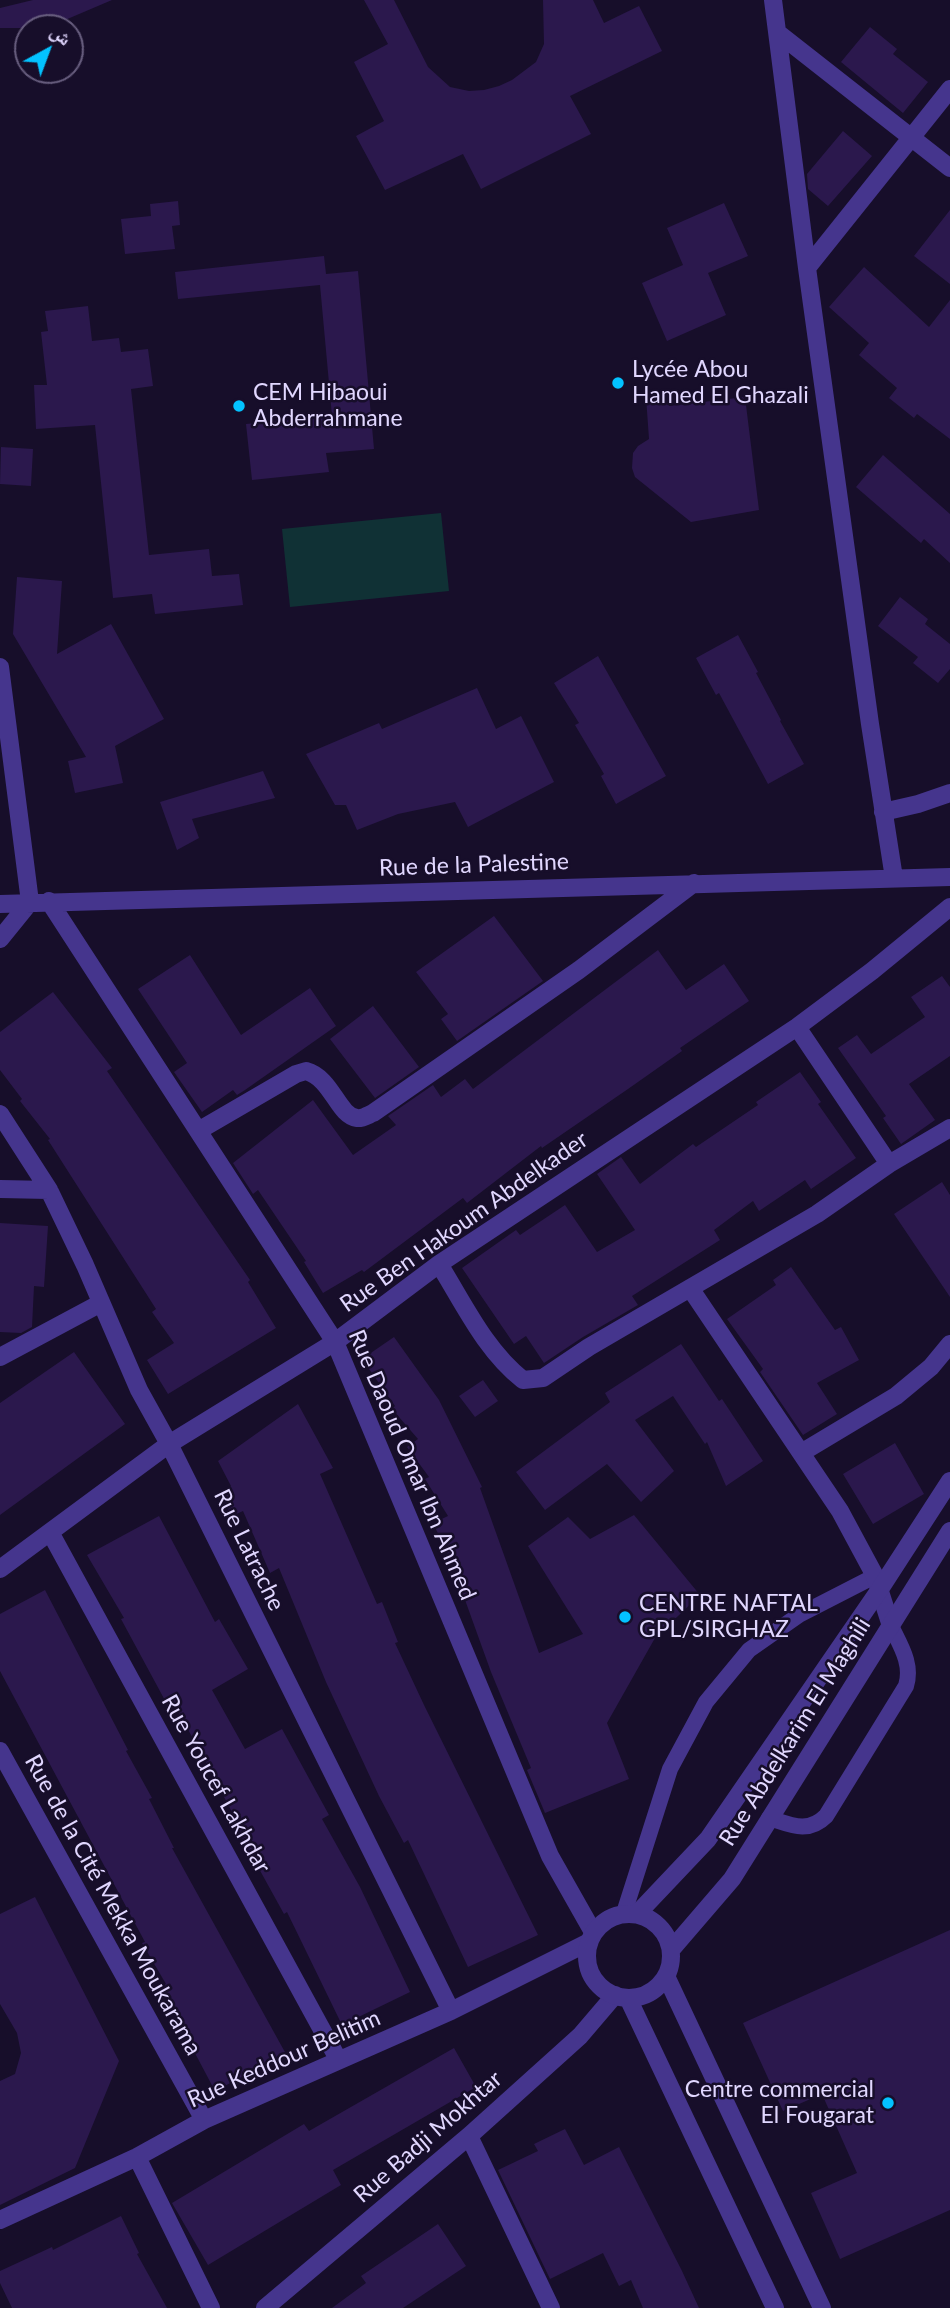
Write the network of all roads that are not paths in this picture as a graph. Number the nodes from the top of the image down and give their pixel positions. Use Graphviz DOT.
graph roads {
  1 [pos="778,4"];
  2 [pos="778,33"];
  3 [pos="950,89"];
  4 [pos="912,138"];
  5 [pos="950,168"];
  6 [pos="807,268"];
  7 [pos="0,667"];
  8 [pos="950,793"];
  9 [pos="883,812"];
  10 [pos="950,877"];
  11 [pos="894,878"];
  12 [pos="695,883"];
  13 [pos="49,901"];
  14 [pos="30,902"];
  15 [pos="0,904"];
  16 [pos="950,907"];
  17 [pos="0,939"];
  18 [pos="796,1027"];
  19 [pos="0,1114"];
  20 [pos="950,1128"];
  21 [pos="198,1131"];
  22 [pos="889,1164"];
  23 [pos="0,1189"];
  24 [pos="49,1190"];
  25 [pos="439,1264"];
  26 [pos="690,1288"];
  27 [pos="101,1303"];
  28 [pos="335,1342"];
  29 [pos="950,1344"];
  30 [pos="0,1357"];
  31 [pos="169,1444"];
  32 [pos="801,1453"];
  33 [pos="950,1481"];
  34 [pos="950,1531"];
  35 [pos="50,1532"];
  36 [pos="0,1569"];
  37 [pos="877,1583"];
  38 [pos="891,1626"];
  39 [pos="0,1751"];
  40 [pos="769,1818"];
  41 [pos="630,1914"];
  42 [pos="591,1937"];
  43 [pos="671,1950"];
  44 [pos="666,1976"];
  45 [pos="622,1997"];
  46 [pos="451,2011"];
  47 [pos="338,2059"];
  48 [pos="204,2120"];
  49 [pos="469,2136"];
  50 [pos="138,2157"];
  51 [pos="0,2220"];
  52 [pos="211,2308"];
  53 [pos="265,2308"];
  54 [pos="551,2308"];
  55 [pos="775,2308"];
  56 [pos="822,2308"];
  1 -- 2 [label="street"];
  2 -- 4 [label="street"];
  2 -- 6 [label="street"];
  3 -- 4 [label="street"];
  4 -- 5 [label="street"];
  4 -- 6 [label="street"];
  6 -- 9 [label="street"];
  7 -- 14 [label="street"];
  8 -- 9 [label="street"];
  9 -- 11 [label="street"];
  10 -- 11 [label="street, Rue de la Palestine"];
  11 -- 12 [label="street, Rue de la Palestine"];
  12 -- 13 [label="street, Rue de la Palestine"];
  12 -- 21 [label="street"];
  13 -- 14 [label="street, Rue de la Palestine"];
  13 -- 21 [label="street, Rue Daoud Omar Ibn Ahmed"];
  14 -- 15 [label="street, Rue de la Palestine"];
  14 -- 17 [label="street"];
  16 -- 18 [label="street, Rue Ben Hakoum Abdelkader"];
  18 -- 22 [label="street"];
  18 -- 25 [label="street, Rue Ben Hakoum Abdelkader"];
  19 -- 24 [label="street, Rue Latrache"];
  20 -- 22 [label="street"];
  21 -- 28 [label="street, Rue Daoud Omar Ibn Ahmed"];
  22 -- 26 [label="street"];
  23 -- 24 [label="street"];
  24 -- 27 [label="street, Rue Latrache"];
  25 -- 26 [label="street"];
  25 -- 28 [label="street, Rue Ben Hakoum Abdelkader"];
  26 -- 32 [label="street"];
  27 -- 30 [label="street"];
  27 -- 31 [label="street, Rue Latrache"];
  28 -- 31 [label="street, Rue Ben Hakoum Abdelkader"];
  28 -- 42 [label="street, Rue Daoud Omar Ibn Ahmed"];
  29 -- 32 [label="street"];
  31 -- 35 [label="street, Rue Ben Hakoum Abdelkader"];
  31 -- 46 [label="street, Rue Latrache"];
  32 -- 37 [label="street"];
  33 -- 37 [label="street"];
  34 -- 38 [label="street, Rue Abdelkarim El Maghili"];
  35 -- 36 [label="street, Rue Ben Hakoum Abdelkader"];
  35 -- 47 [label="street, Rue Youcef Lakhdar"];
  37 -- 38 [label="street"];
  37 -- 41 [label="street"];
  37 -- 41 [label="lane"];
  38 -- 40 [label="street, Rue Abdelkarim El Maghili"];
  38 -- 40 [label="lane"];
  39 -- 48 [label="street, Rue de la Cité Mekka Moukarama"];
  40 -- 43 [label="street, Rue Abdelkarim El Maghili"];
  41 -- 42 [label="street"];
  41 -- 43 [label="street"];
  42 -- 45 [label="street"];
  42 -- 46 [label="street, Rue Keddour Belitim"];
  43 -- 44 [label="street"];
  44 -- 45 [label="street"];
  44 -- 56 [label="street"];
  45 -- 49 [label="street, Rue Badji Mokhtar"];
  45 -- 55 [label="street"];
  46 -- 47 [label="street, Rue Keddour Belitim"];
  47 -- 48 [label="street, Rue Keddour Belitim"];
  48 -- 50 [label="street, Rue Keddour Belitim"];
  49 -- 53 [label="street, Rue Badji Mokhtar"];
  49 -- 54 [label="street"];
  50 -- 51 [label="street, Rue Keddour Belitim"];
  50 -- 52 [label="street"];
}
